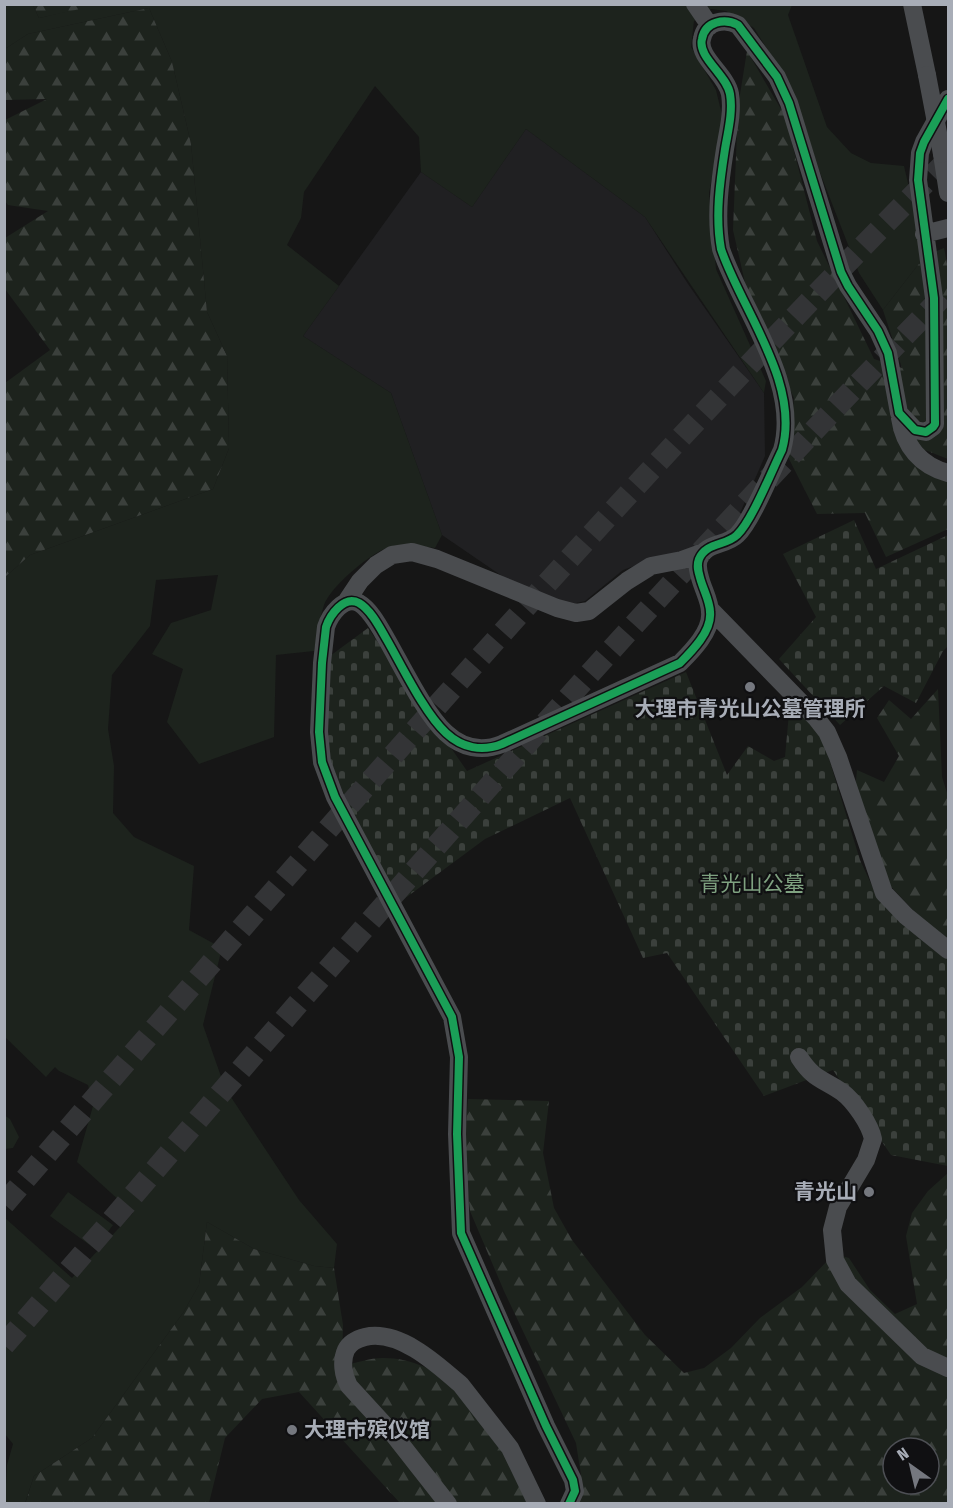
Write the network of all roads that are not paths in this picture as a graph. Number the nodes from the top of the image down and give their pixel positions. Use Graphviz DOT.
graph roads {
  1 [pos="695,4"];
  2 [pos="912,4"];
  3 [pos="710,26"];
  4 [pos="948,99"];
  5 [pos="948,193"];
  6 [pos="948,228"];
  7 [pos="924,234"];
  8 [pos="899,413"];
  9 [pos="948,473"];
  10 [pos="704,552"];
  11 [pos="346,603"];
  12 [pos="710,609"];
  13 [pos="948,950"];
  14 [pos="799,1057"];
  15 [pos="948,1368"];
  16 [pos="448,1503"];
  17 [pos="537,1503"];
  18 [pos="569,1503"];
  1 -- 3 [label="street"];
  2 -- 5 [label="street, bridge"];
  3 -- 8 [label="street"];
  3 -- 10 [label="street"];
  4 -- 7 [label="street"];
  6 -- 7 [label="street"];
  7 -- 8 [label="street"];
  8 -- 9 [label="street"];
  10 -- 11 [label="street"];
  10 -- 12 [label="street"];
  11 -- 12 [label="street"];
  11 -- 18 [label="street"];
  12 -- 13 [label="street"];
  14 -- 15 [label="street"];
  16 -- 17 [label="street"];
}
